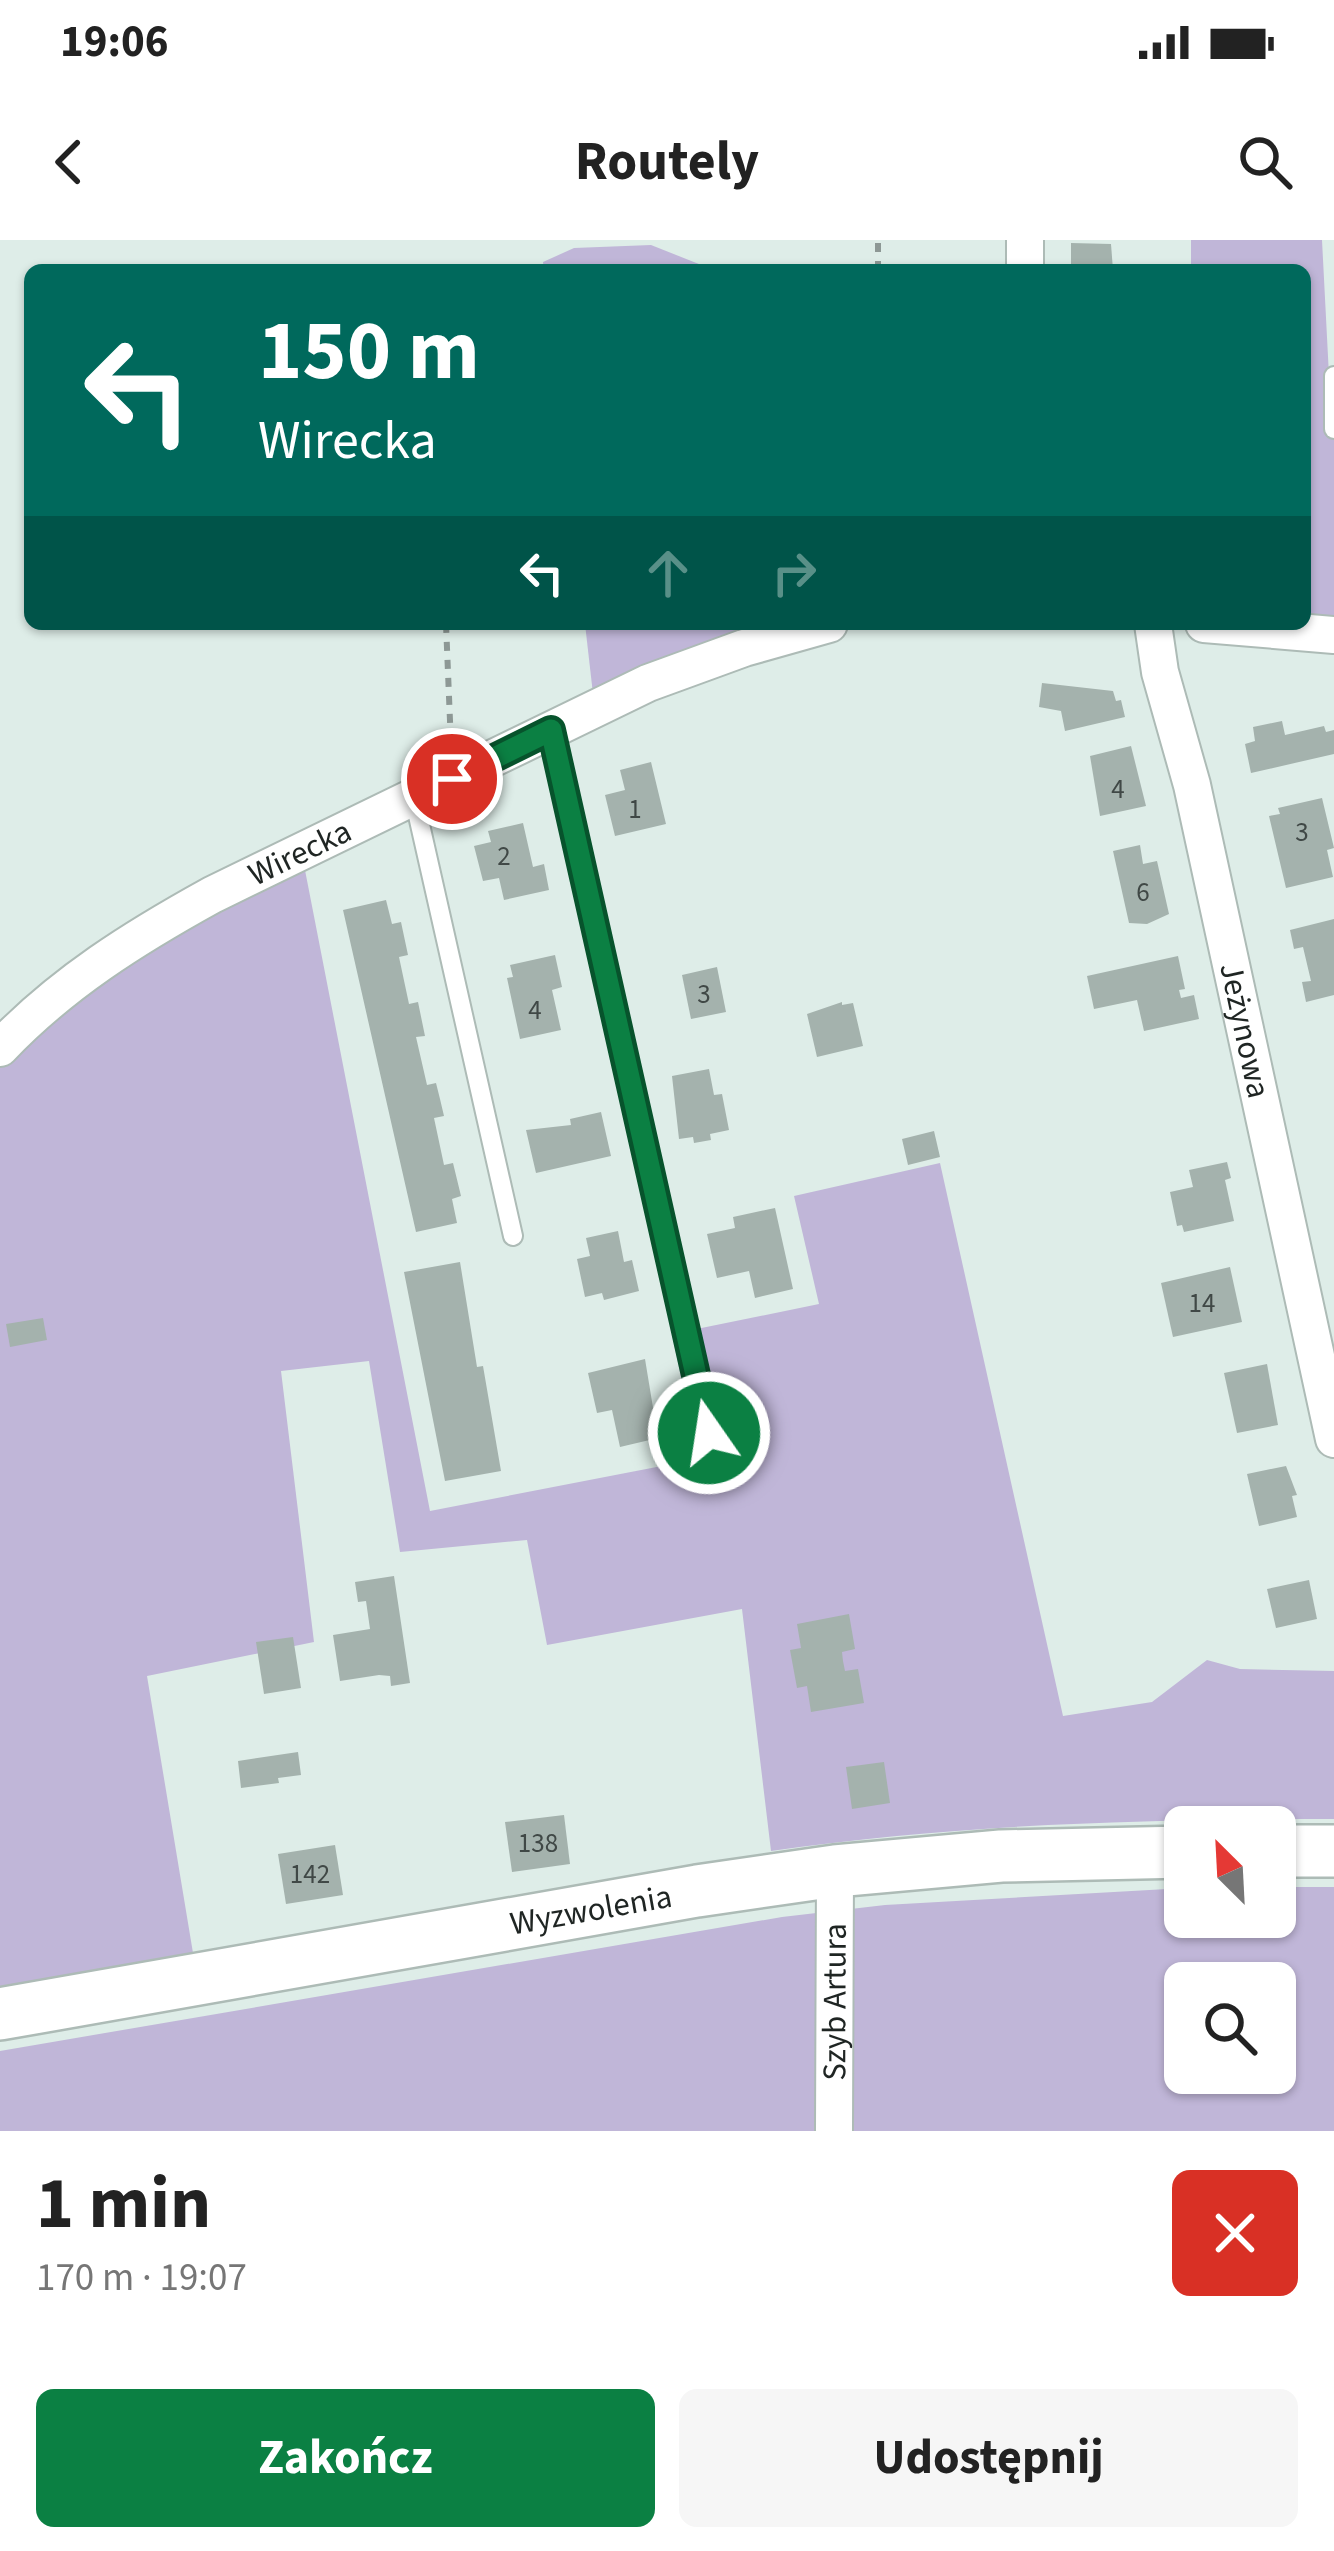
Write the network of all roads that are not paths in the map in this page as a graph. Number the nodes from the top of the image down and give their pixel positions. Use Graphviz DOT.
graph roads {
  1 [pos="1334,376"];
  2 [pos="1334,429"];
  3 [pos="808,630"];
  4 [pos="1154,630"];
  5 [pos="1275,630"];
  6 [pos="1334,635"];
  7 [pos="551,730"];
  8 [pos="414,798"];
  9 [pos="0,1048"];
  10 [pos="512,1236"];
  11 [pos="709,1433"];
  12 [pos="1334,1439"];
  13 [pos="1296,1851"];
  14 [pos="1334,1851"];
  15 [pos="1164,1852"];
  16 [pos="835,1871"];
  17 [pos="0,2014"];
  18 [pos="834,2131"];
  1 -- 2 [label="lane"];
  3 -- 7 [label="street, Wirecka"];
  4 -- 12 [label="street, Jeżynowa"];
  5 -- 6 [label="street"];
  7 -- 8 [label="street, Wirecka"];
  7 -- 11 [label="lane"];
  8 -- 9 [label="street, Wirecka"];
  8 -- 10 [label="lane"];
  13 -- 14 [label="street"];
  15 -- 16 [label="street, Wyzwolenia"];
  16 -- 17 [label="street, Wyzwolenia"];
  16 -- 18 [label="street, Szyb Artura"];
}
